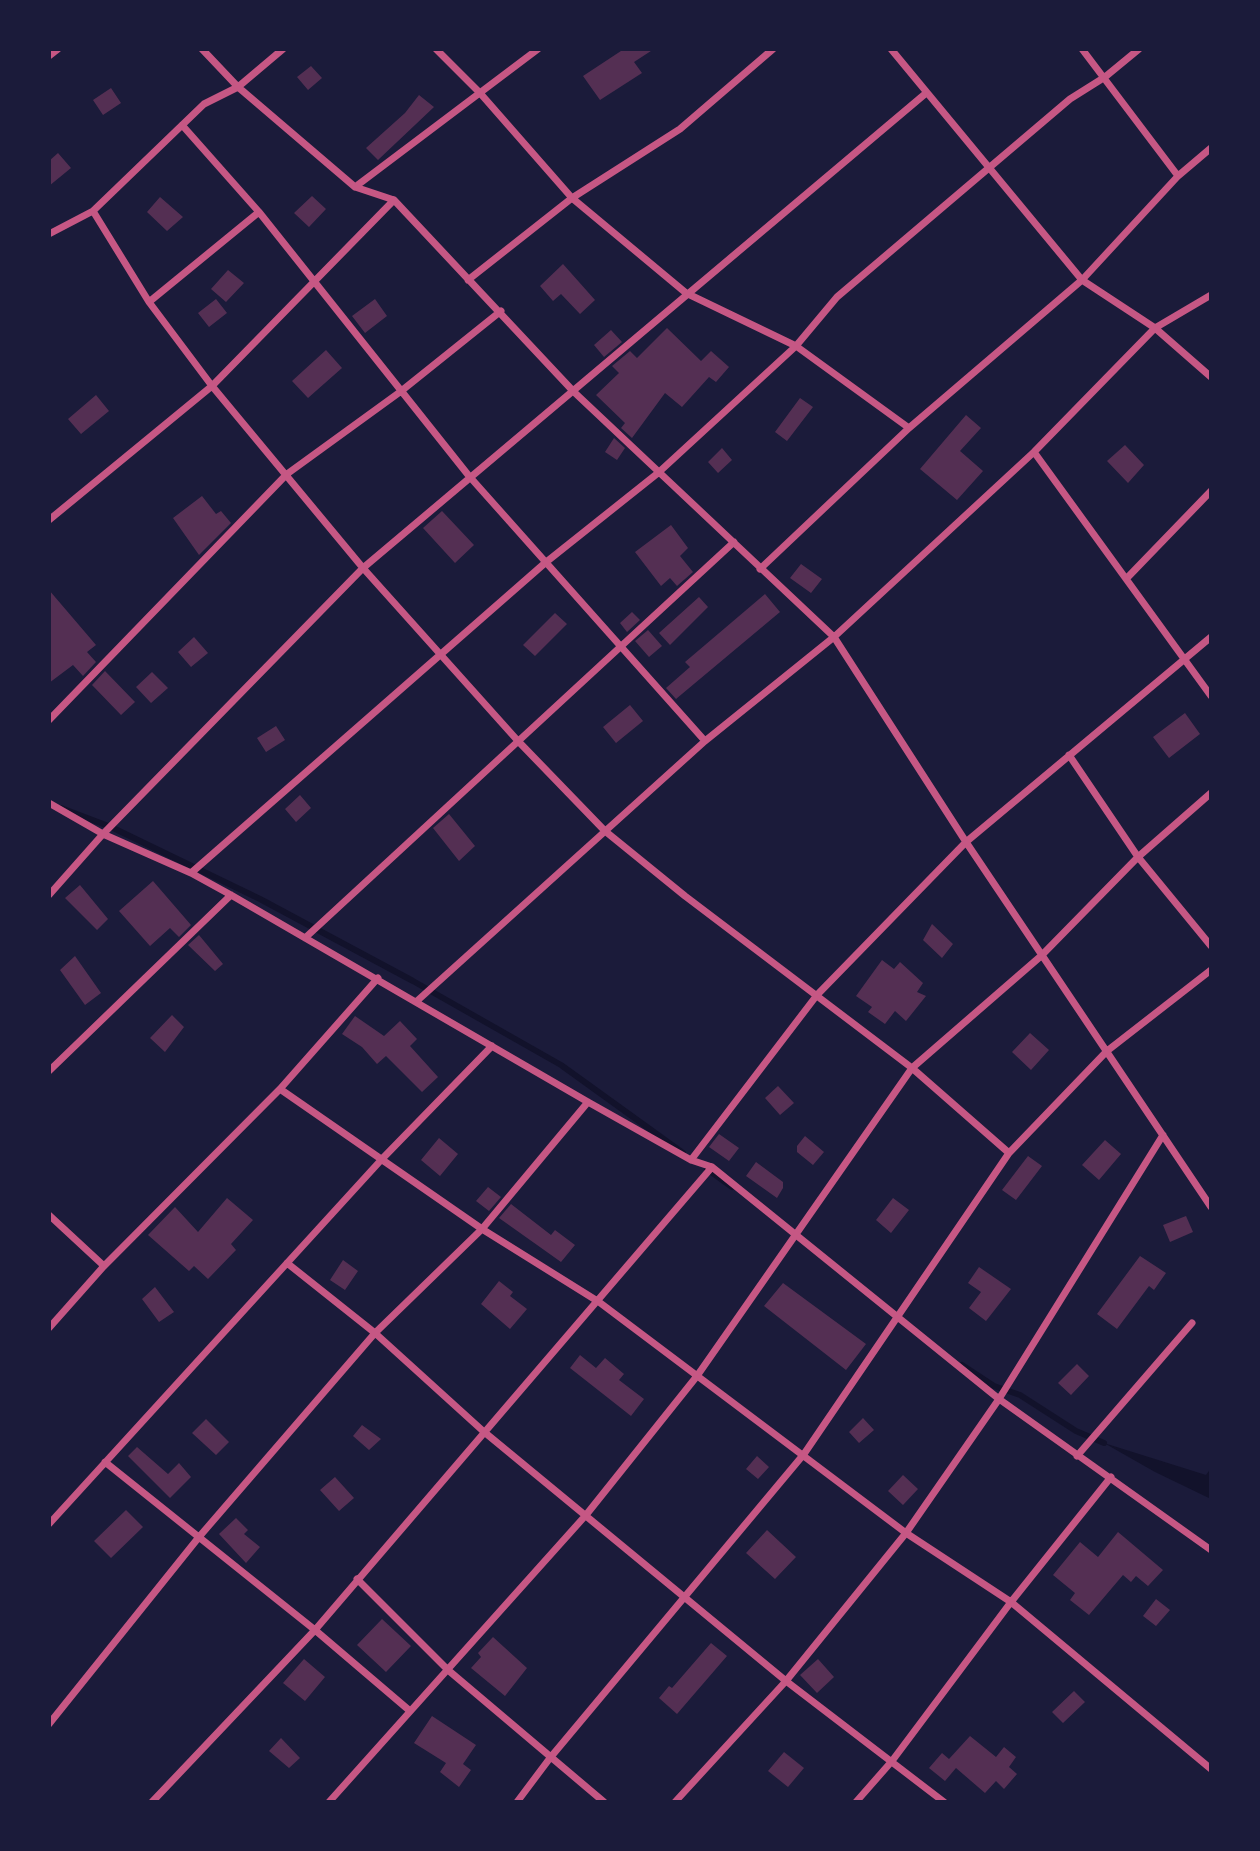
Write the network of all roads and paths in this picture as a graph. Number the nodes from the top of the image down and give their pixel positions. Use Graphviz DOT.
graph roads {
  1 [pos="58,49"];
  2 [pos="202,49"];
  3 [pos="283,49"];
  4 [pos="436,49"];
  5 [pos="538,49"];
  6 [pos="773,49"];
  7 [pos="891,49"];
  8 [pos="1082,49"];
  9 [pos="1139,49"];
  10 [pos="49,56"];
  11 [pos="1105,77"];
  12 [pos="238,87"];
  13 [pos="480,93"];
  14 [pos="925,93"];
  15 [pos="182,125"];
  16 [pos="1211,148"];
  17 [pos="992,168"];
  18 [pos="1178,176"];
  19 [pos="355,187"];
  20 [pos="572,198"];
  21 [pos="394,200"];
  22 [pos="93,211"];
  23 [pos="259,212"];
  24 [pos="49,234"];
  25 [pos="468,280"];
  26 [pos="1082,280"];
  27 [pos="314,281"];
  28 [pos="686,293"];
  29 [pos="1211,295"];
  30 [pos="149,302"];
  31 [pos="501,311"];
  32 [pos="1155,328"];
  33 [pos="796,346"];
  34 [pos="1211,377"];
  35 [pos="212,386"];
  36 [pos="400,392"];
  37 [pos="574,392"];
  38 [pos="909,428"];
  39 [pos="1034,452"];
  40 [pos="658,473"];
  41 [pos="287,474"];
  42 [pos="469,476"];
  43 [pos="1211,491"];
  44 [pos="49,520"];
  45 [pos="734,542"];
  46 [pos="545,563"];
  47 [pos="363,568"];
  48 [pos="760,569"];
  49 [pos="1127,578"];
  50 [pos="1211,637"];
  51 [pos="834,638"];
  52 [pos="620,647"];
  53 [pos="439,656"];
  54 [pos="1186,658"];
  55 [pos="1211,696"];
  56 [pos="49,720"];
  57 [pos="518,741"];
  58 [pos="705,741"];
  59 [pos="1069,755"];
  60 [pos="1211,793"];
  61 [pos="49,803"];
  62 [pos="605,831"];
  63 [pos="103,834"];
  64 [pos="966,842"];
  65 [pos="1138,857"];
  66 [pos="191,873"];
  67 [pos="49,895"];
  68 [pos="231,895"];
  69 [pos="305,938"];
  70 [pos="1211,946"];
  71 [pos="1041,957"];
  72 [pos="1211,970"];
  73 [pos="378,978"];
  74 [pos="817,995"];
  75 [pos="416,1001"];
  76 [pos="492,1046"];
  77 [pos="1107,1051"];
  78 [pos="912,1068"];
  79 [pos="49,1071"];
  80 [pos="280,1088"];
  81 [pos="588,1102"];
  82 [pos="1163,1135"];
  83 [pos="1009,1153"];
  84 [pos="382,1159"];
  85 [pos="691,1160"];
  86 [pos="712,1167"];
  87 [pos="1209,1202"];
  88 [pos="49,1215"];
  89 [pos="482,1230"];
  90 [pos="796,1237"];
  91 [pos="287,1263"];
  92 [pos="104,1266"];
  93 [pos="599,1302"];
  94 [pos="898,1317"];
  95 [pos="1192,1323"];
  96 [pos="49,1328"];
  97 [pos="375,1333"];
  98 [pos="697,1376"];
  99 [pos="999,1399"];
  100 [pos="483,1431"];
  101 [pos="804,1454"];
  102 [pos="1077,1456"];
  103 [pos="105,1462"];
  104 [pos="1111,1477"];
  105 [pos="586,1515"];
  106 [pos="49,1524"];
  107 [pos="905,1534"];
  108 [pos="198,1537"];
  109 [pos="1211,1550"];
  110 [pos="357,1579"];
  111 [pos="685,1596"];
  112 [pos="1011,1602"];
  113 [pos="315,1630"];
  114 [pos="447,1670"];
  115 [pos="786,1681"];
  116 [pos="410,1711"];
  117 [pos="49,1724"];
  118 [pos="550,1758"];
  119 [pos="892,1761"];
  120 [pos="1211,1769"];
  121 [pos="152,1802"];
  122 [pos="330,1802"];
  123 [pos="517,1802"];
  124 [pos="604,1802"];
  125 [pos="675,1802"];
  126 [pos="856,1802"];
  127 [pos="944,1802"];
  1 -- 10 [label="street"];
  2 -- 12 [label="street"];
  3 -- 12 [label="street"];
  4 -- 13 [label="street"];
  5 -- 13 [label="street"];
  6 -- 20 [label="street"];
  7 -- 14 [label="street"];
  8 -- 11 [label="street"];
  9 -- 11 [label="street"];
  11 -- 17 [label="street"];
  11 -- 18 [label="street"];
  12 -- 15 [label="street"];
  12 -- 19 [label="street"];
  13 -- 19 [label="street"];
  13 -- 20 [label="street"];
  14 -- 17 [label="street"];
  14 -- 28 [label="street"];
  15 -- 22 [label="street"];
  15 -- 23 [label="street"];
  16 -- 18 [label="street"];
  17 -- 26 [label="street"];
  17 -- 33 [label="street"];
  18 -- 26 [label="street"];
  19 -- 21 [label="street"];
  20 -- 25 [label="street"];
  20 -- 28 [label="street"];
  21 -- 25 [label="street"];
  21 -- 27 [label="street"];
  22 -- 24 [label="street"];
  22 -- 30 [label="street"];
  23 -- 27 [label="street"];
  23 -- 30 [label="street"];
  25 -- 31 [label="street"];
  26 -- 32 [label="street"];
  26 -- 38 [label="street"];
  27 -- 35 [label="street"];
  27 -- 36 [label="street"];
  28 -- 33 [label="street"];
  28 -- 37 [label="street"];
  29 -- 32 [label="street"];
  30 -- 35 [label="street"];
  31 -- 36 [label="street"];
  31 -- 37 [label="street"];
  32 -- 34 [label="street"];
  32 -- 39 [label="street"];
  33 -- 38 [label="street"];
  33 -- 40 [label="street"];
  35 -- 41 [label="street"];
  35 -- 44 [label="street"];
  36 -- 41 [label="street"];
  36 -- 42 [label="street"];
  37 -- 40 [label="street"];
  37 -- 42 [label="street"];
  38 -- 48 [label="street"];
  39 -- 49 [label="street"];
  39 -- 51 [label="street"];
  40 -- 45 [label="street"];
  40 -- 46 [label="street"];
  41 -- 47 [label="street"];
  41 -- 56 [label="street"];
  42 -- 46 [label="street"];
  42 -- 47 [label="street"];
  43 -- 49 [label="street"];
  45 -- 48 [label="street"];
  45 -- 52 [label="street"];
  46 -- 52 [label="street"];
  46 -- 53 [label="street"];
  47 -- 53 [label="street"];
  47 -- 63 [label="street"];
  48 -- 51 [label="street"];
  49 -- 54 [label="street"];
  50 -- 54 [label="street"];
  51 -- 58 [label="street"];
  51 -- 64 [label="street"];
  52 -- 57 [label="street"];
  52 -- 58 [label="street"];
  53 -- 57 [label="street"];
  53 -- 66 [label="street"];
  54 -- 55 [label="street"];
  54 -- 59 [label="street"];
  57 -- 62 [label="street"];
  57 -- 69 [label="street"];
  58 -- 62 [label="street"];
  59 -- 64 [label="street"];
  59 -- 65 [label="street"];
  60 -- 65 [label="street"];
  61 -- 63 [label="street"];
  62 -- 74 [label="street"];
  62 -- 75 [label="street"];
  63 -- 66 [label="street"];
  63 -- 67 [label="street"];
  64 -- 71 [label="street"];
  64 -- 74 [label="street"];
  65 -- 70 [label="street"];
  65 -- 71 [label="street"];
  66 -- 68 [label="street"];
  68 -- 69 [label="street"];
  68 -- 79 [label="street"];
  69 -- 73 [label="street"];
  71 -- 77 [label="street"];
  71 -- 78 [label="street"];
  72 -- 77 [label="street"];
  73 -- 75 [label="street"];
  73 -- 80 [label="street"];
  74 -- 78 [label="street"];
  74 -- 85 [label="street"];
  75 -- 76 [label="street"];
  76 -- 81 [label="street"];
  76 -- 84 [label="street"];
  77 -- 82 [label="street"];
  77 -- 83 [label="street"];
  78 -- 83 [label="street"];
  78 -- 90 [label="street"];
  80 -- 84 [label="street"];
  80 -- 92 [label="street"];
  81 -- 85 [label="street"];
  81 -- 89 [label="street"];
  82 -- 87 [label="street"];
  82 -- 99 [label="street"];
  83 -- 94 [label="street"];
  84 -- 89 [label="street"];
  84 -- 91 [label="street"];
  85 -- 86 [label="street"];
  86 -- 90 [label="street"];
  86 -- 93 [label="street"];
  88 -- 92 [label="street"];
  89 -- 93 [label="street"];
  89 -- 97 [label="street"];
  90 -- 94 [label="street"];
  90 -- 98 [label="street"];
  91 -- 97 [label="street"];
  91 -- 103 [label="street"];
  92 -- 96 [label="street"];
  93 -- 98 [label="street"];
  93 -- 100 [label="street"];
  94 -- 99 [label="street"];
  94 -- 101 [label="street"];
  95 -- 102 [label="street"];
  97 -- 100 [label="street"];
  97 -- 108 [label="street"];
  98 -- 101 [label="street"];
  98 -- 105 [label="street"];
  99 -- 102 [label="street"];
  99 -- 107 [label="street"];
  100 -- 105 [label="street"];
  100 -- 110 [label="street"];
  101 -- 107 [label="street"];
  101 -- 111 [label="street"];
  102 -- 104 [label="street"];
  103 -- 106 [label="street"];
  103 -- 108 [label="street"];
  104 -- 109 [label="street"];
  104 -- 112 [label="street"];
  105 -- 111 [label="street"];
  105 -- 114 [label="street"];
  107 -- 112 [label="street"];
  107 -- 115 [label="street"];
  108 -- 113 [label="street"];
  108 -- 117 [label="street"];
  110 -- 113 [label="street"];
  110 -- 114 [label="street"];
  111 -- 115 [label="street"];
  111 -- 118 [label="street"];
  112 -- 119 [label="street"];
  112 -- 120 [label="street"];
  113 -- 116 [label="street"];
  113 -- 121 [label="street"];
  114 -- 116 [label="street"];
  114 -- 118 [label="street"];
  115 -- 119 [label="street"];
  115 -- 125 [label="street"];
  116 -- 122 [label="street"];
  118 -- 123 [label="street"];
  118 -- 124 [label="street"];
  119 -- 126 [label="street"];
  119 -- 127 [label="street"];
}
